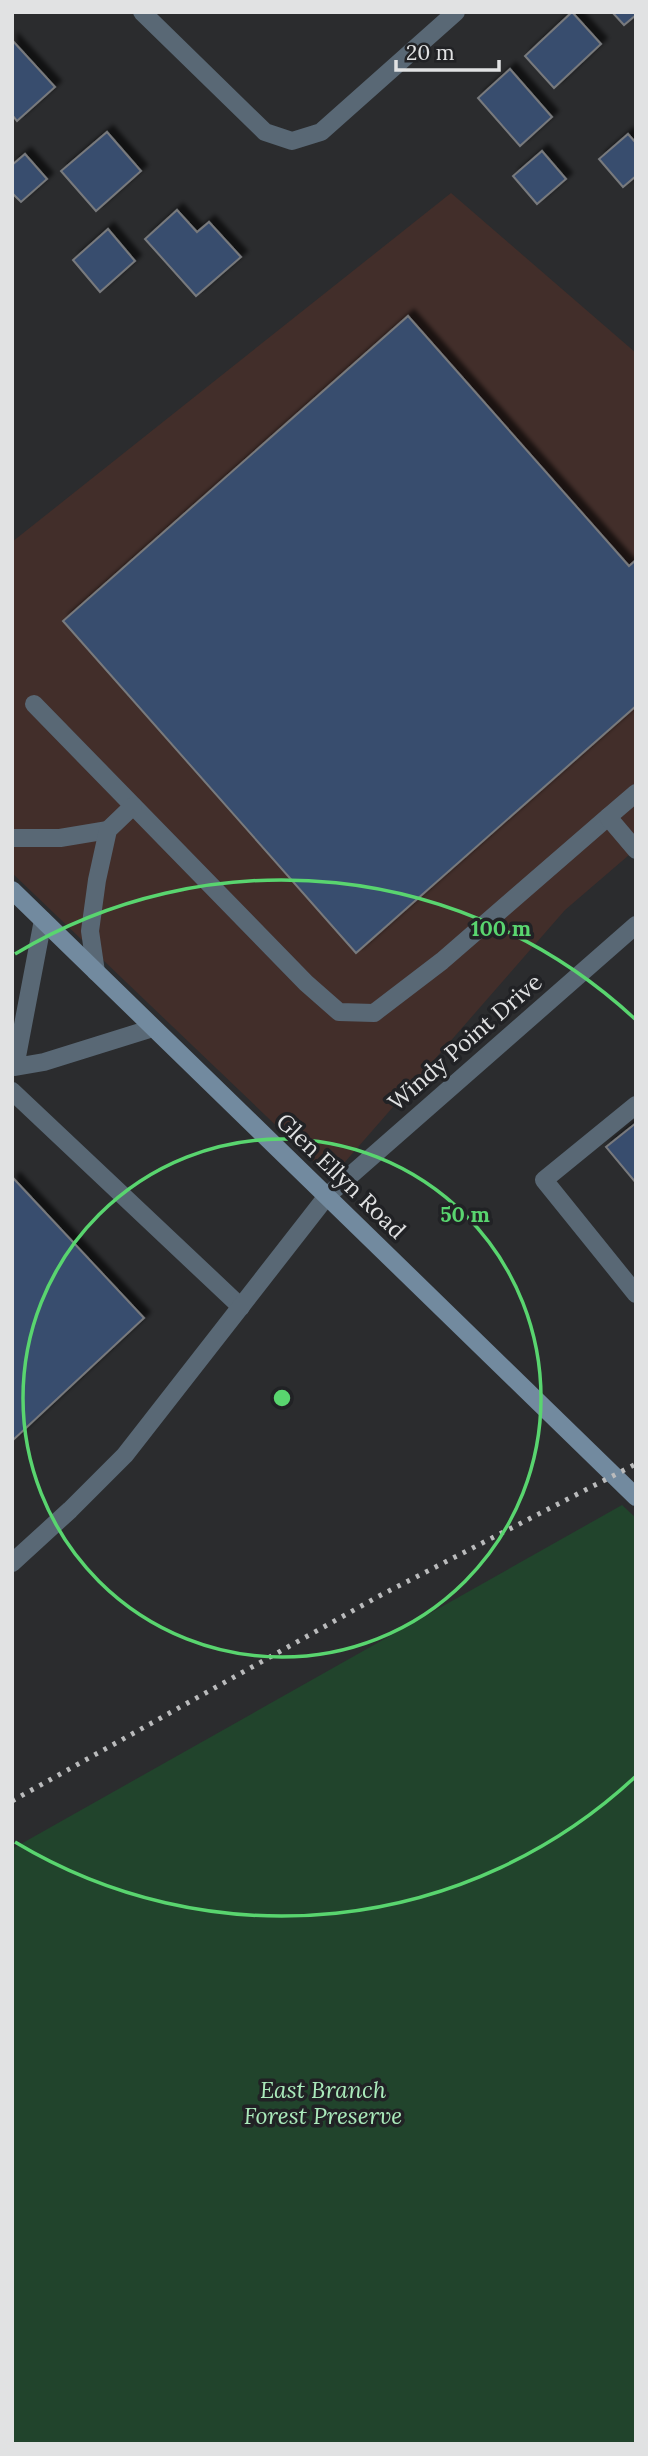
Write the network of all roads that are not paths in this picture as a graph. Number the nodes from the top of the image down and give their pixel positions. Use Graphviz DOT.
graph roads {
  1 [pos="142,12"];
  2 [pos="456,12"];
  3 [pos="34,704"];
  4 [pos="636,793"];
  5 [pos="133,806"];
  6 [pos="608,817"];
  7 [pos="108,830"];
  8 [pos="12,838"];
  9 [pos="636,850"];
  10 [pos="12,890"];
  11 [pos="43,920"];
  12 [pos="636,925"];
  13 [pos="96,972"];
  14 [pos="153,1028"];
  15 [pos="13,1068"];
  16 [pos="12,1091"];
  17 [pos="636,1105"];
  18 [pos="327,1196"];
  19 [pos="636,1294"];
  20 [pos="240,1307"];
  21 [pos="636,1497"];
  22 [pos="12,1563"];
  1 -- 2 [label="street"];
  3 -- 5 [label="street"];
  4 -- 6 [label="street"];
  5 -- 6 [label="street"];
  5 -- 7 [label="street"];
  6 -- 9 [label="street"];
  7 -- 8 [label="street"];
  7 -- 13 [label="street"];
  10 -- 11 [label="street, Glen Ellyn Road"];
  11 -- 13 [label="street, Glen Ellyn Road"];
  11 -- 15 [label="street"];
  12 -- 18 [label="street, Windy Point Drive"];
  13 -- 14 [label="street, Glen Ellyn Road"];
  14 -- 15 [label="street"];
  14 -- 18 [label="street, Glen Ellyn Road"];
  16 -- 20 [label="street"];
  17 -- 19 [label="street"];
  18 -- 20 [label="street, Windy Point Drive"];
  18 -- 21 [label="street, Glen Ellyn Road"];
  20 -- 22 [label="street, Windy Point Drive"];
}
